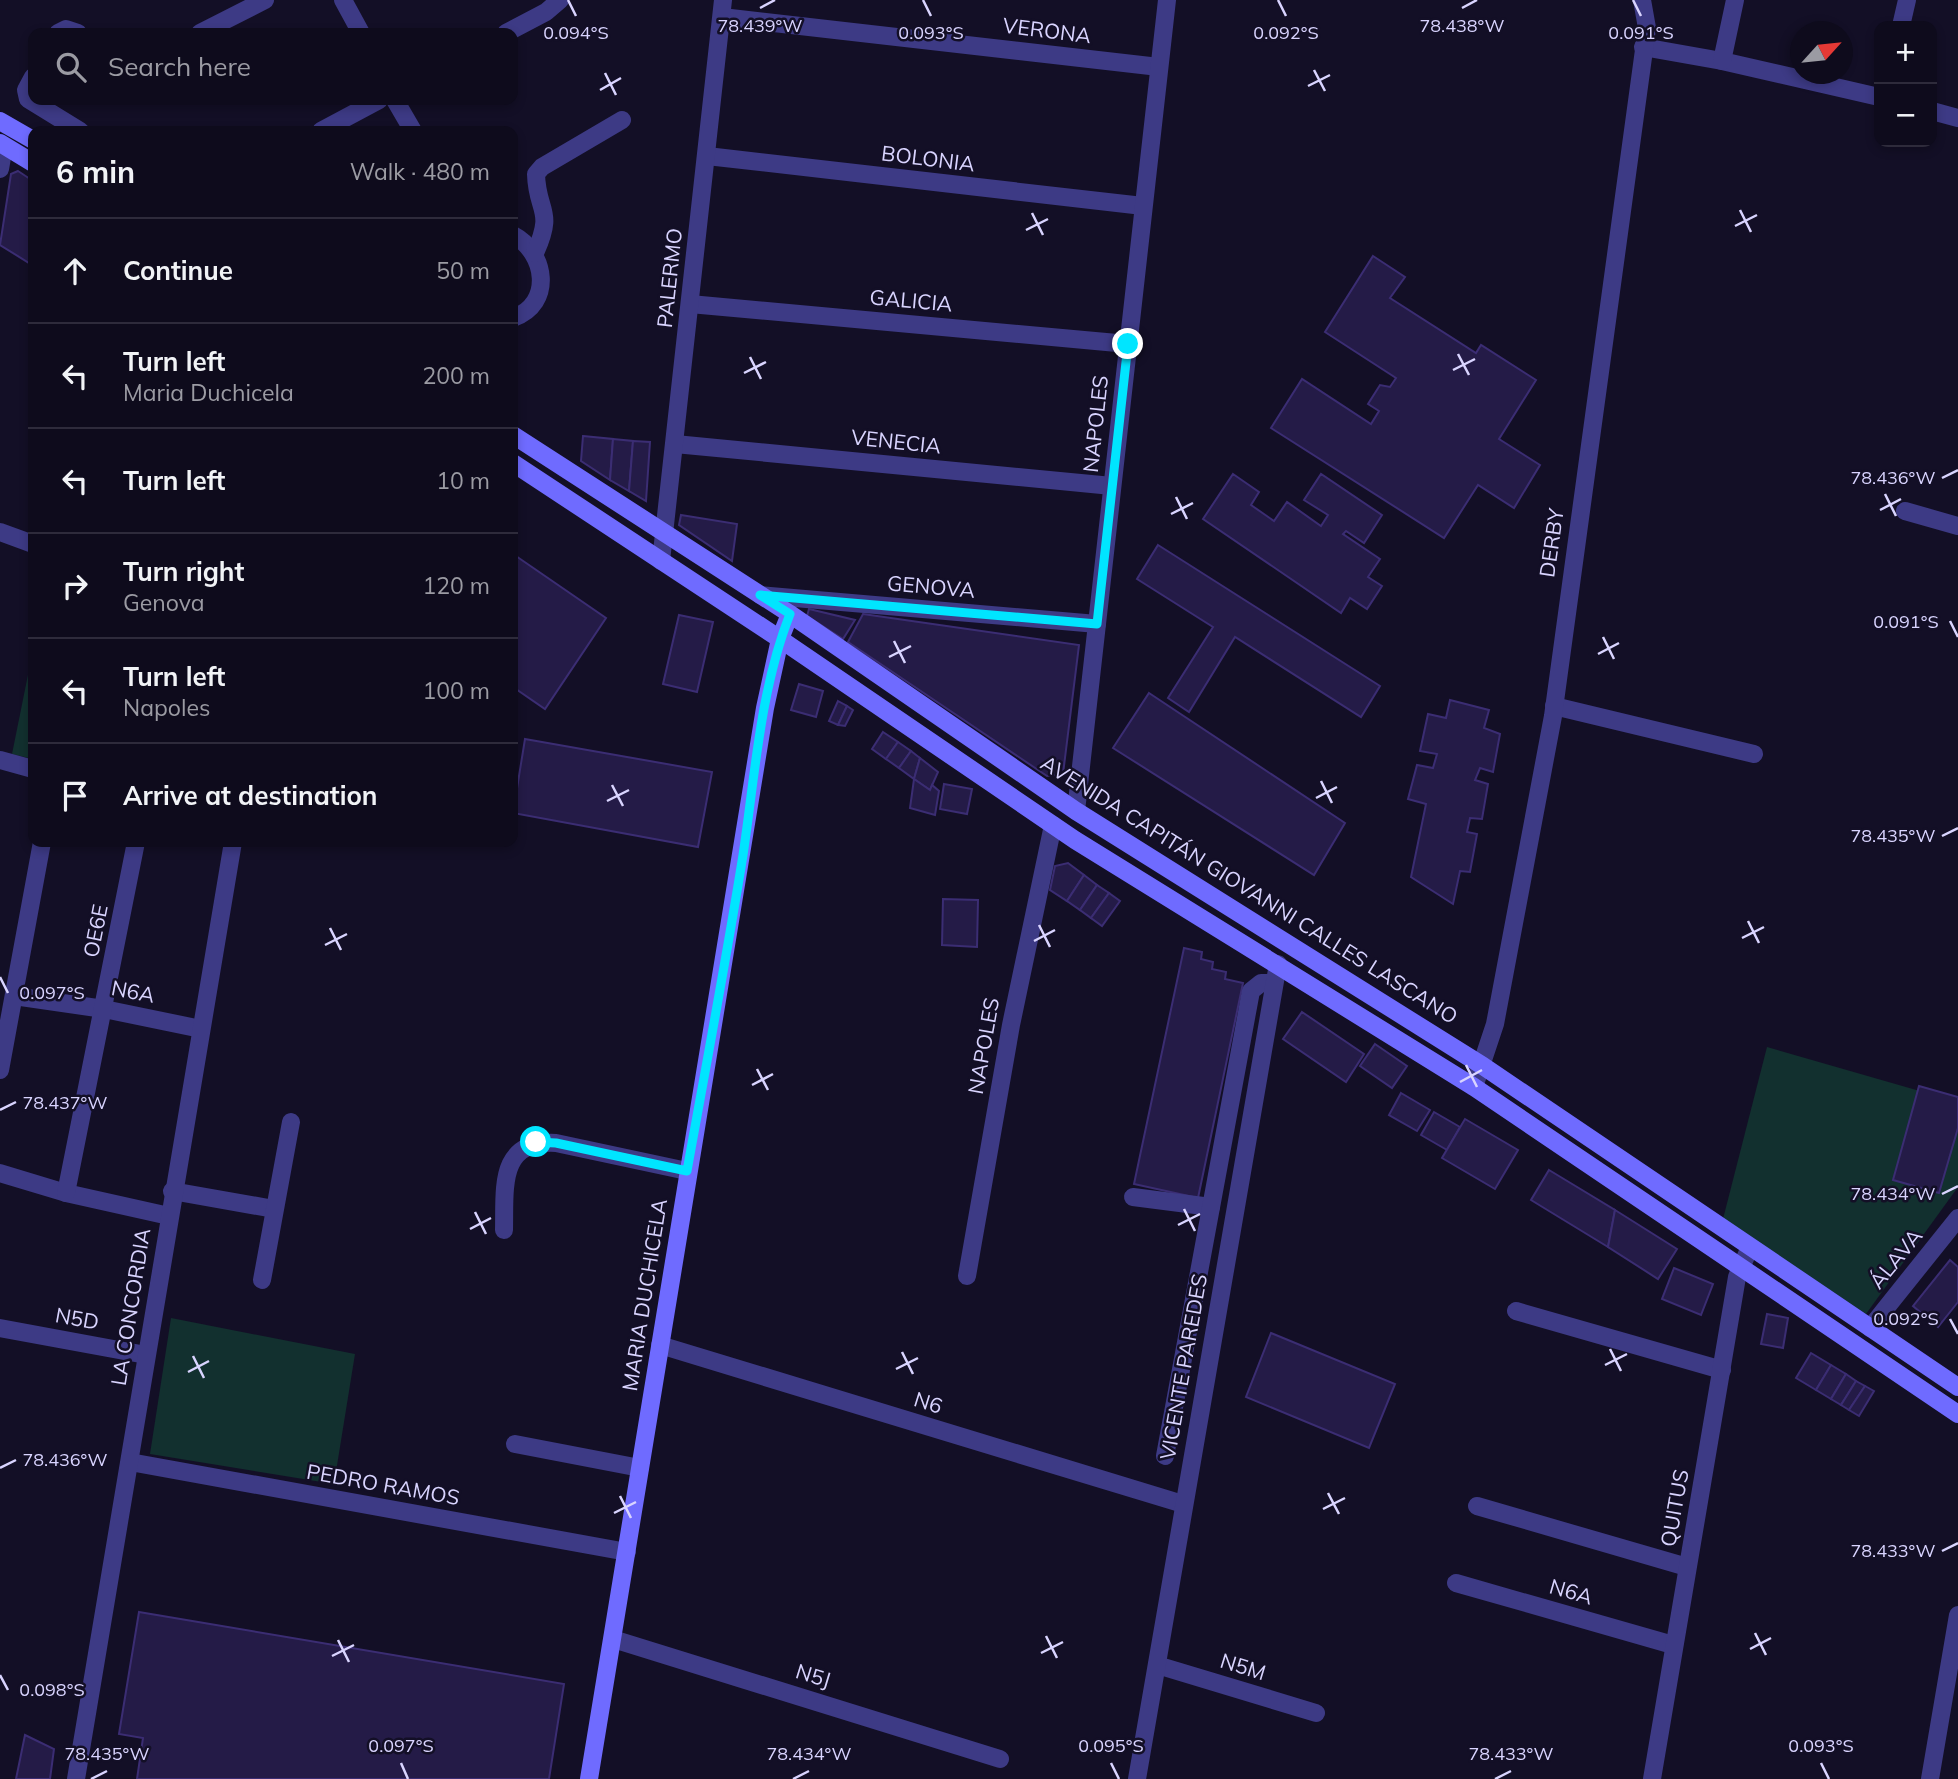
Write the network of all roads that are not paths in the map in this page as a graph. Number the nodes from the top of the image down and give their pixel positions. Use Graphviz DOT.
graph roads {
  1 [pos="265,0"];
  2 [pos="344,0"];
  3 [pos="560,0"];
  4 [pos="1167,0"];
  5 [pos="1642,0"];
  6 [pos="1735,0"];
  7 [pos="1907,0"];
  8 [pos="722,8"];
  9 [pos="1902,21"];
  10 [pos="210,28"];
  11 [pos="358,28"];
  12 [pos="516,28"];
  13 [pos="1643,47"];
  14 [pos="1722,61"];
  15 [pos="1159,67"];
  16 [pos="1874,96"];
  17 [pos="38,105"];
  18 [pos="369,105"];
  19 [pos="399,105"];
  20 [pos="1937,112"];
  21 [pos="1958,118"];
  22 [pos="622,120"];
  23 [pos="0,121"];
  24 [pos="72,126"];
  25 [pos="330,126"];
  26 [pos="410,126"];
  27 [pos="28,137"];
  28 [pos="2,145"];
  29 [pos="707,156"];
  30 [pos="28,160"];
  31 [pos="0,169"];
  32 [pos="1143,206"];
  33 [pos="518,238"];
  34 [pos="535,253"];
  35 [pos="690,304"];
  36 [pos="518,315"];
  37 [pos="1128,344"];
  38 [pos="518,438"];
  39 [pos="675,444"];
  40 [pos="518,466"];
  41 [pos="1112,486"];
  42 [pos="1905,511"];
  43 [pos="1958,526"];
  44 [pos="0,532"];
  45 [pos="664,534"];
  46 [pos="28,542"];
  47 [pos="661,561"];
  48 [pos="760,595"];
  49 [pos="790,614"];
  50 [pos="1097,624"];
  51 [pos="780,639"];
  52 [pos="1554,706"];
  53 [pos="1755,754"];
  54 [pos="0,760"];
  55 [pos="28,768"];
  56 [pos="1076,811"];
  57 [pos="1053,825"];
  58 [pos="42,847"];
  59 [pos="135,847"];
  60 [pos="232,847"];
  61 [pos="1278,964"];
  62 [pos="1274,983"];
  63 [pos="14,996"];
  64 [pos="104,1009"];
  65 [pos="201,1029"];
  66 [pos="1483,1066"];
  67 [pos="0,1070"];
  68 [pos="1474,1087"];
  69 [pos="291,1122"];
  70 [pos="687,1171"];
  71 [pos="0,1173"];
  72 [pos="172,1191"];
  73 [pos="66,1193"];
  74 [pos="1133,1198"];
  75 [pos="1211,1207"];
  76 [pos="274,1209"];
  77 [pos="169,1216"];
  78 [pos="1958,1218"];
  79 [pos="504,1230"];
  80 [pos="1750,1247"];
  81 [pos="1741,1267"];
  82 [pos="967,1276"];
  83 [pos="262,1280"];
  84 [pos="1516,1311"];
  85 [pos="0,1328"];
  86 [pos="1870,1328"];
  87 [pos="660,1345"];
  88 [pos="146,1355"];
  89 [pos="1722,1370"];
  90 [pos="1958,1387"];
  91 [pos="1958,1414"];
  92 [pos="515,1444"];
  93 [pos="1165,1456"];
  94 [pos="130,1462"];
  95 [pos="640,1468"];
  96 [pos="1183,1504"];
  97 [pos="1477,1506"];
  98 [pos="627,1552"];
  99 [pos="1687,1567"];
  100 [pos="1456,1583"];
  101 [pos="1958,1615"];
  102 [pos="613,1639"];
  103 [pos="1673,1645"];
  104 [pos="1157,1665"];
  105 [pos="1316,1713"];
  106 [pos="1000,1759"];
  107 [pos="76,1779"];
  108 [pos="589,1779"];
  109 [pos="1137,1779"];
  110 [pos="1652,1779"];
  111 [pos="1930,1779"];
  1 -- 10 [label="street"];
  2 -- 11 [label="street"];
  3 -- 12 [label="street"];
  4 -- 15 [label="street, NAPOLES"];
  5 -- 13 [label="street, DERBY"];
  6 -- 14 [label="street"];
  7 -- 9 [label="street"];
  8 -- 15 [label="street, VERONA"];
  8 -- 29 [label="street, PALERMO"];
  13 -- 14 [label="street"];
  13 -- 52 [label="street, DERBY"];
  14 -- 16 [label="street"];
  15 -- 32 [label="street, NAPOLES"];
  17 -- 24 [label="street"];
  18 -- 25 [label="street"];
  19 -- 26 [label="street"];
  20 -- 21 [label="street"];
  22 -- 34 [label="street"];
  23 -- 27 [label="main road"];
  28 -- 30 [label="main road"];
  28 -- 31 [label="street"];
  29 -- 32 [label="street, BOLONIA"];
  29 -- 35 [label="street, PALERMO"];
  32 -- 37 [label="street, NAPOLES"];
  33 -- 34 [label="street"];
  34 -- 36 [label="street"];
  35 -- 37 [label="street, GALICIA"];
  35 -- 39 [label="street, PALERMO"];
  37 -- 41 [label="street, NAPOLES"];
  38 -- 45 [label="main road, AVENIDA CAPITÁN GIOVANNI CALLES LASCANO"];
  39 -- 41 [label="street, VENECIA"];
  39 -- 45 [label="street, PALERMO"];
  40 -- 47 [label="main road"];
  41 -- 50 [label="street, NAPOLES"];
  42 -- 43 [label="street"];
  44 -- 46 [label="street"];
  45 -- 47 [label="street, PALERMO"];
  45 -- 48 [label="main road, AVENIDA CAPITÁN GIOVANNI CALLES LASCANO"];
  47 -- 51 [label="main road"];
  48 -- 49 [label="main road, AVENIDA CAPITÁN GIOVANNI CALLES LASCANO"];
  48 -- 50 [label="street, GENOVA"];
  49 -- 51 [label="main road, MARIA DUCHICELA"];
  49 -- 56 [label="main road, AVENIDA CAPITÁN GIOVANNI CALLES LASCANO"];
  50 -- 56 [label="street, NAPOLES"];
  51 -- 57 [label="main road"];
  51 -- 70 [label="main road, MARIA DUCHICELA"];
  52 -- 53 [label="street"];
  52 -- 66 [label="street, DERBY"];
  54 -- 55 [label="street"];
  56 -- 66 [label="main road, AVENIDA CAPITÁN GIOVANNI CALLES LASCANO"];
  57 -- 61 [label="main road"];
  57 -- 82 [label="street, NAPOLES"];
  58 -- 63 [label="street"];
  59 -- 64 [label="street, OE6E"];
  60 -- 65 [label="street, LA CONCORDIA"];
  61 -- 62 [label="street, VICENTE PAREDES"];
  61 -- 68 [label="main road"];
  62 -- 75 [label="street"];
  62 -- 96 [label="street, VICENTE PAREDES"];
  63 -- 64 [label="street, N6A"];
  63 -- 67 [label="street"];
  64 -- 65 [label="street, N6A"];
  64 -- 73 [label="street, OE6E"];
  65 -- 72 [label="street, LA CONCORDIA"];
  66 -- 68 [label="street, DERBY"];
  66 -- 80 [label="main road, AVENIDA CAPITÁN GIOVANNI CALLES LASCANO"];
  68 -- 81 [label="main road"];
  69 -- 76 [label="street"];
  70 -- 79 [label="street"];
  70 -- 87 [label="main road, MARIA DUCHICELA"];
  71 -- 73 [label="street"];
  72 -- 76 [label="street"];
  72 -- 77 [label="street, LA CONCORDIA"];
  73 -- 77 [label="street"];
  74 -- 75 [label="street"];
  75 -- 93 [label="street"];
  76 -- 83 [label="street"];
  77 -- 88 [label="street, LA CONCORDIA"];
  78 -- 86 [label="street, ÁLAVA"];
  80 -- 81 [label="street, QUITUS"];
  80 -- 86 [label="main road, AVENIDA CAPITÁN GIOVANNI CALLES LASCANO"];
  81 -- 89 [label="street, QUITUS"];
  81 -- 91 [label="main road"];
  84 -- 89 [label="street"];
  85 -- 88 [label="street, N5D"];
  86 -- 90 [label="main road, AVENIDA CAPITÁN GIOVANNI CALLES LASCANO"];
  87 -- 95 [label="main road, MARIA DUCHICELA"];
  87 -- 96 [label="street, N6"];
  88 -- 94 [label="street, LA CONCORDIA"];
  89 -- 99 [label="street, QUITUS"];
  92 -- 95 [label="street"];
  94 -- 98 [label="street, PEDRO RAMOS"];
  94 -- 107 [label="street, LA CONCORDIA"];
  95 -- 98 [label="main road, MARIA DUCHICELA"];
  96 -- 104 [label="street, VICENTE PAREDES"];
  97 -- 99 [label="street"];
  98 -- 102 [label="main road, MARIA DUCHICELA"];
  99 -- 103 [label="street, QUITUS"];
  100 -- 103 [label="street, N6A"];
  101 -- 111 [label="street"];
  102 -- 106 [label="street, N5J"];
  102 -- 108 [label="main road, MARIA DUCHICELA"];
  103 -- 110 [label="street, QUITUS"];
  104 -- 105 [label="street, N5M"];
  104 -- 109 [label="street, VICENTE PAREDES"];
}
